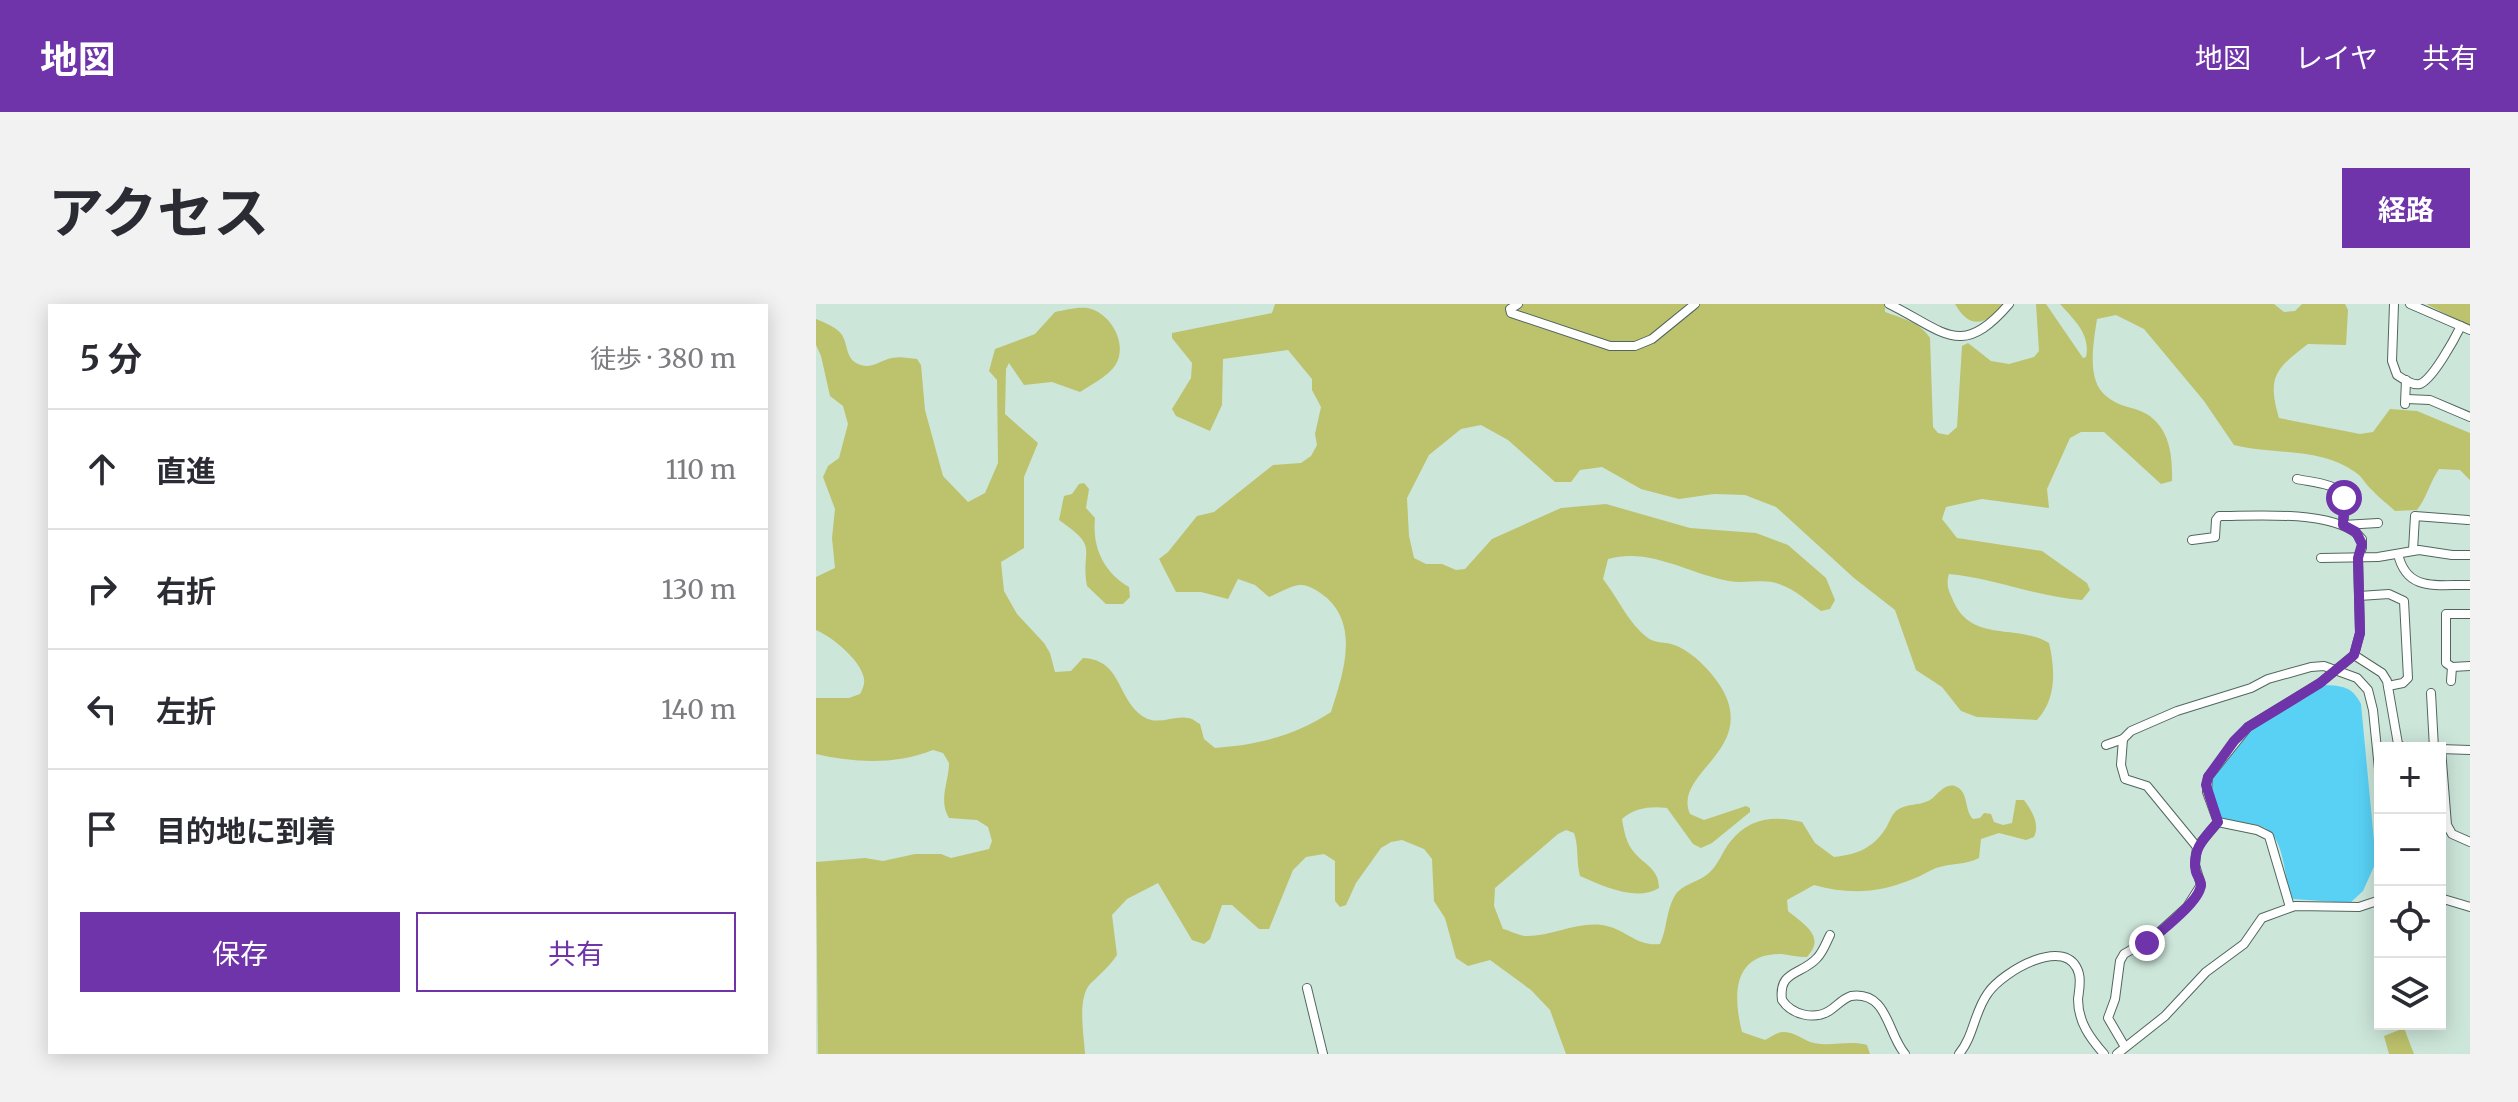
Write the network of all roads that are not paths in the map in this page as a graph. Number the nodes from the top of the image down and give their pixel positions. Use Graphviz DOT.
graph roads {
  1 [pos="1518,304"];
  2 [pos="1695,304"];
  3 [pos="1889,304"];
  4 [pos="2009,304"];
  5 [pos="2394,304"];
  6 [pos="2410,304"];
  7 [pos="2465,328"];
  8 [pos="2406,380"];
  9 [pos="2470,417"];
  10 [pos="2297,479"];
  11 [pos="2468,520"];
  12 [pos="2378,523"];
  13 [pos="2343,525"];
  14 [pos="2192,540"];
  15 [pos="2413,550"];
  16 [pos="2398,554"];
  17 [pos="2470,555"];
  18 [pos="2321,558"];
  19 [pos="2358,558"];
  20 [pos="2470,585"];
  21 [pos="2359,596"];
  22 [pos="2470,614"];
  23 [pos="2354,655"];
  24 [pos="2470,666"];
  25 [pos="2452,667"];
  26 [pos="2334,670"];
  27 [pos="2451,681"];
  28 [pos="2388,686"];
  29 [pos="2431,693"];
  30 [pos="2123,739"];
  31 [pos="2376,742"];
  32 [pos="2398,742"];
  33 [pos="2437,742"];
  34 [pos="2106,745"];
  35 [pos="2446,749"];
  36 [pos="2470,750"];
  37 [pos="2446,814"];
  38 [pos="2218,822"];
  39 [pos="2452,834"];
  40 [pos="2446,836"];
  41 [pos="2470,842"];
  42 [pos="2197,847"];
  43 [pos="2446,900"];
  44 [pos="2374,902"];
  45 [pos="2290,907"];
  46 [pos="2470,907"];
  47 [pos="1830,935"];
  48 [pos="1307,988"];
  49 [pos="2125,1047"];
  50 [pos="1323,1054"];
  51 [pos="1905,1054"];
  52 [pos="1959,1054"];
  53 [pos="2104,1054"];
  54 [pos="2117,1054"];
  1 -- 2 [label="street"];
  3 -- 4 [label="street"];
  5 -- 8 [label="street"];
  6 -- 7 [label="street"];
  7 -- 8 [label="street"];
  8 -- 9 [label="street"];
  10 -- 13 [label="street"];
  11 -- 15 [label="street"];
  12 -- 13 [label="street"];
  13 -- 14 [label="street"];
  13 -- 19 [label="street"];
  15 -- 16 [label="street"];
  15 -- 17 [label="street"];
  16 -- 19 [label="street"];
  16 -- 20 [label="street"];
  18 -- 19 [label="street"];
  19 -- 21 [label="street"];
  21 -- 23 [label="street"];
  21 -- 28 [label="street"];
  22 -- 25 [label="street"];
  23 -- 26 [label="street"];
  23 -- 28 [label="street"];
  24 -- 25 [label="street"];
  25 -- 27 [label="street"];
  26 -- 30 [label="street"];
  26 -- 31 [label="street"];
  26 -- 38 [label="street"];
  28 -- 32 [label="street"];
  29 -- 33 [label="street"];
  30 -- 34 [label="street"];
  30 -- 42 [label="street"];
  35 -- 36 [label="street"];
  37 -- 39 [label="street"];
  38 -- 42 [label="street"];
  38 -- 45 [label="street"];
  39 -- 40 [label="street"];
  39 -- 41 [label="street"];
  42 -- 49 [label="street"];
  43 -- 46 [label="street"];
  44 -- 45 [label="street"];
  45 -- 49 [label="street"];
  47 -- 51 [label="street"];
  48 -- 50 [label="street"];
  49 -- 54 [label="street"];
  52 -- 53 [label="street"];
}
